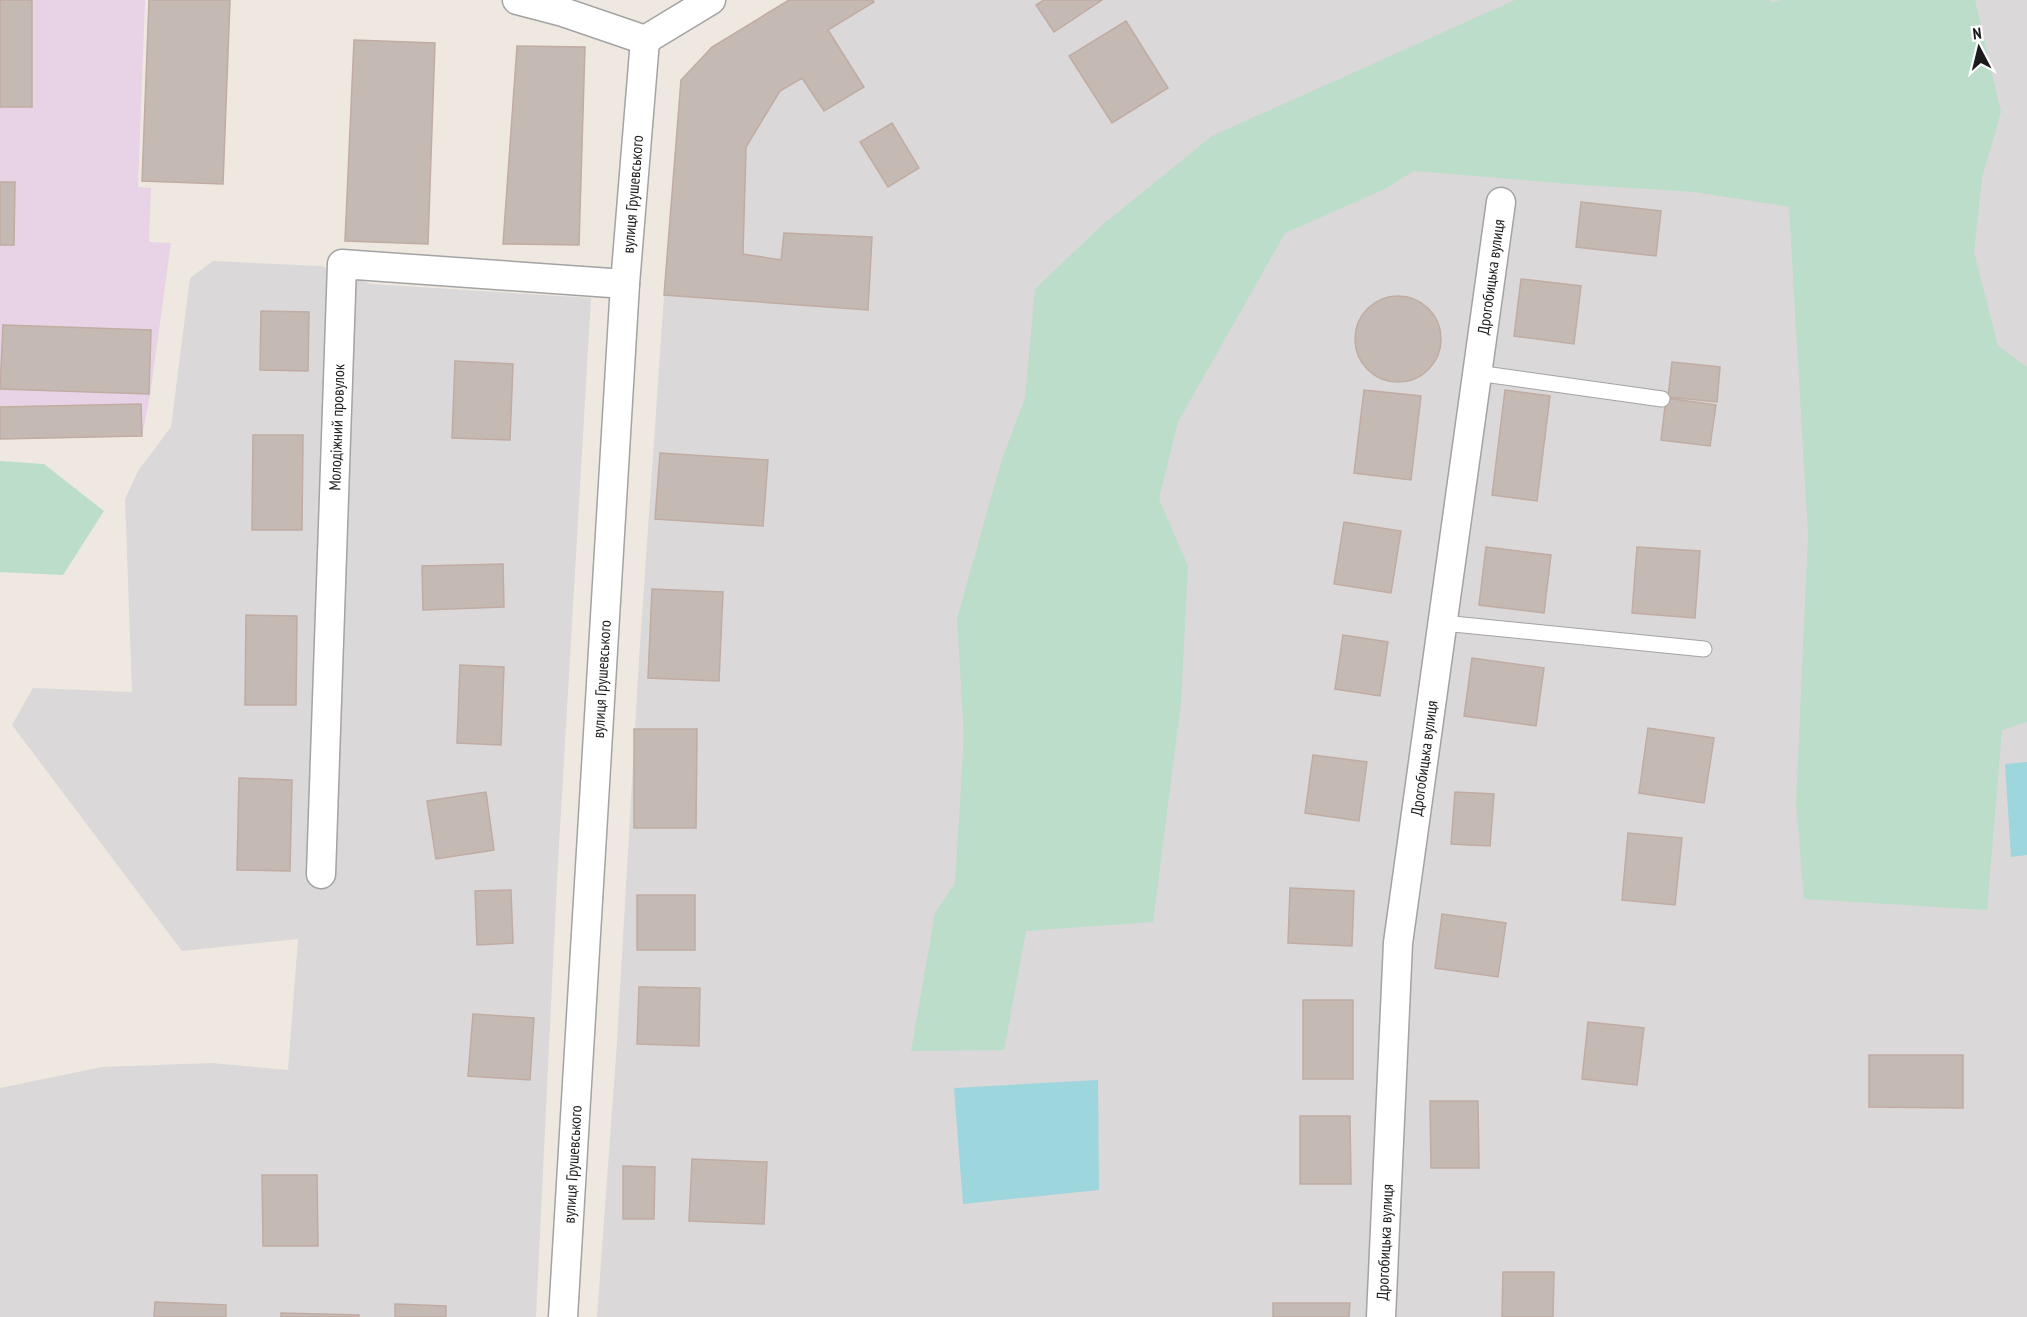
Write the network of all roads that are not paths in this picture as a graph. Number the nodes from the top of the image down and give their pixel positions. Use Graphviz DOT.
graph roads {
  1 [pos="517,0"];
  2 [pos="711,0"];
  3 [pos="645,40"];
  4 [pos="1501,202"];
  5 [pos="625,284"];
  6 [pos="1477,373"];
  7 [pos="1662,399"];
  8 [pos="1443,623"];
  9 [pos="1704,648"];
  10 [pos="321,874"];
  11 [pos="563,1317"];
  12 [pos="1381,1317"];
  1 -- 3 [label="street"];
  2 -- 3 [label="street"];
  3 -- 5 [label="street, вулиця Грушевського"];
  4 -- 6 [label="street, Дрогобицька вулиця"];
  5 -- 10 [label="street, Молодіжний провулок"];
  5 -- 11 [label="street, вулиця Грушевського"];
  6 -- 7 [label="lane"];
  6 -- 8 [label="street, Дрогобицька вулиця"];
  8 -- 9 [label="lane"];
  8 -- 12 [label="street, Дрогобицька вулиця"];
}
